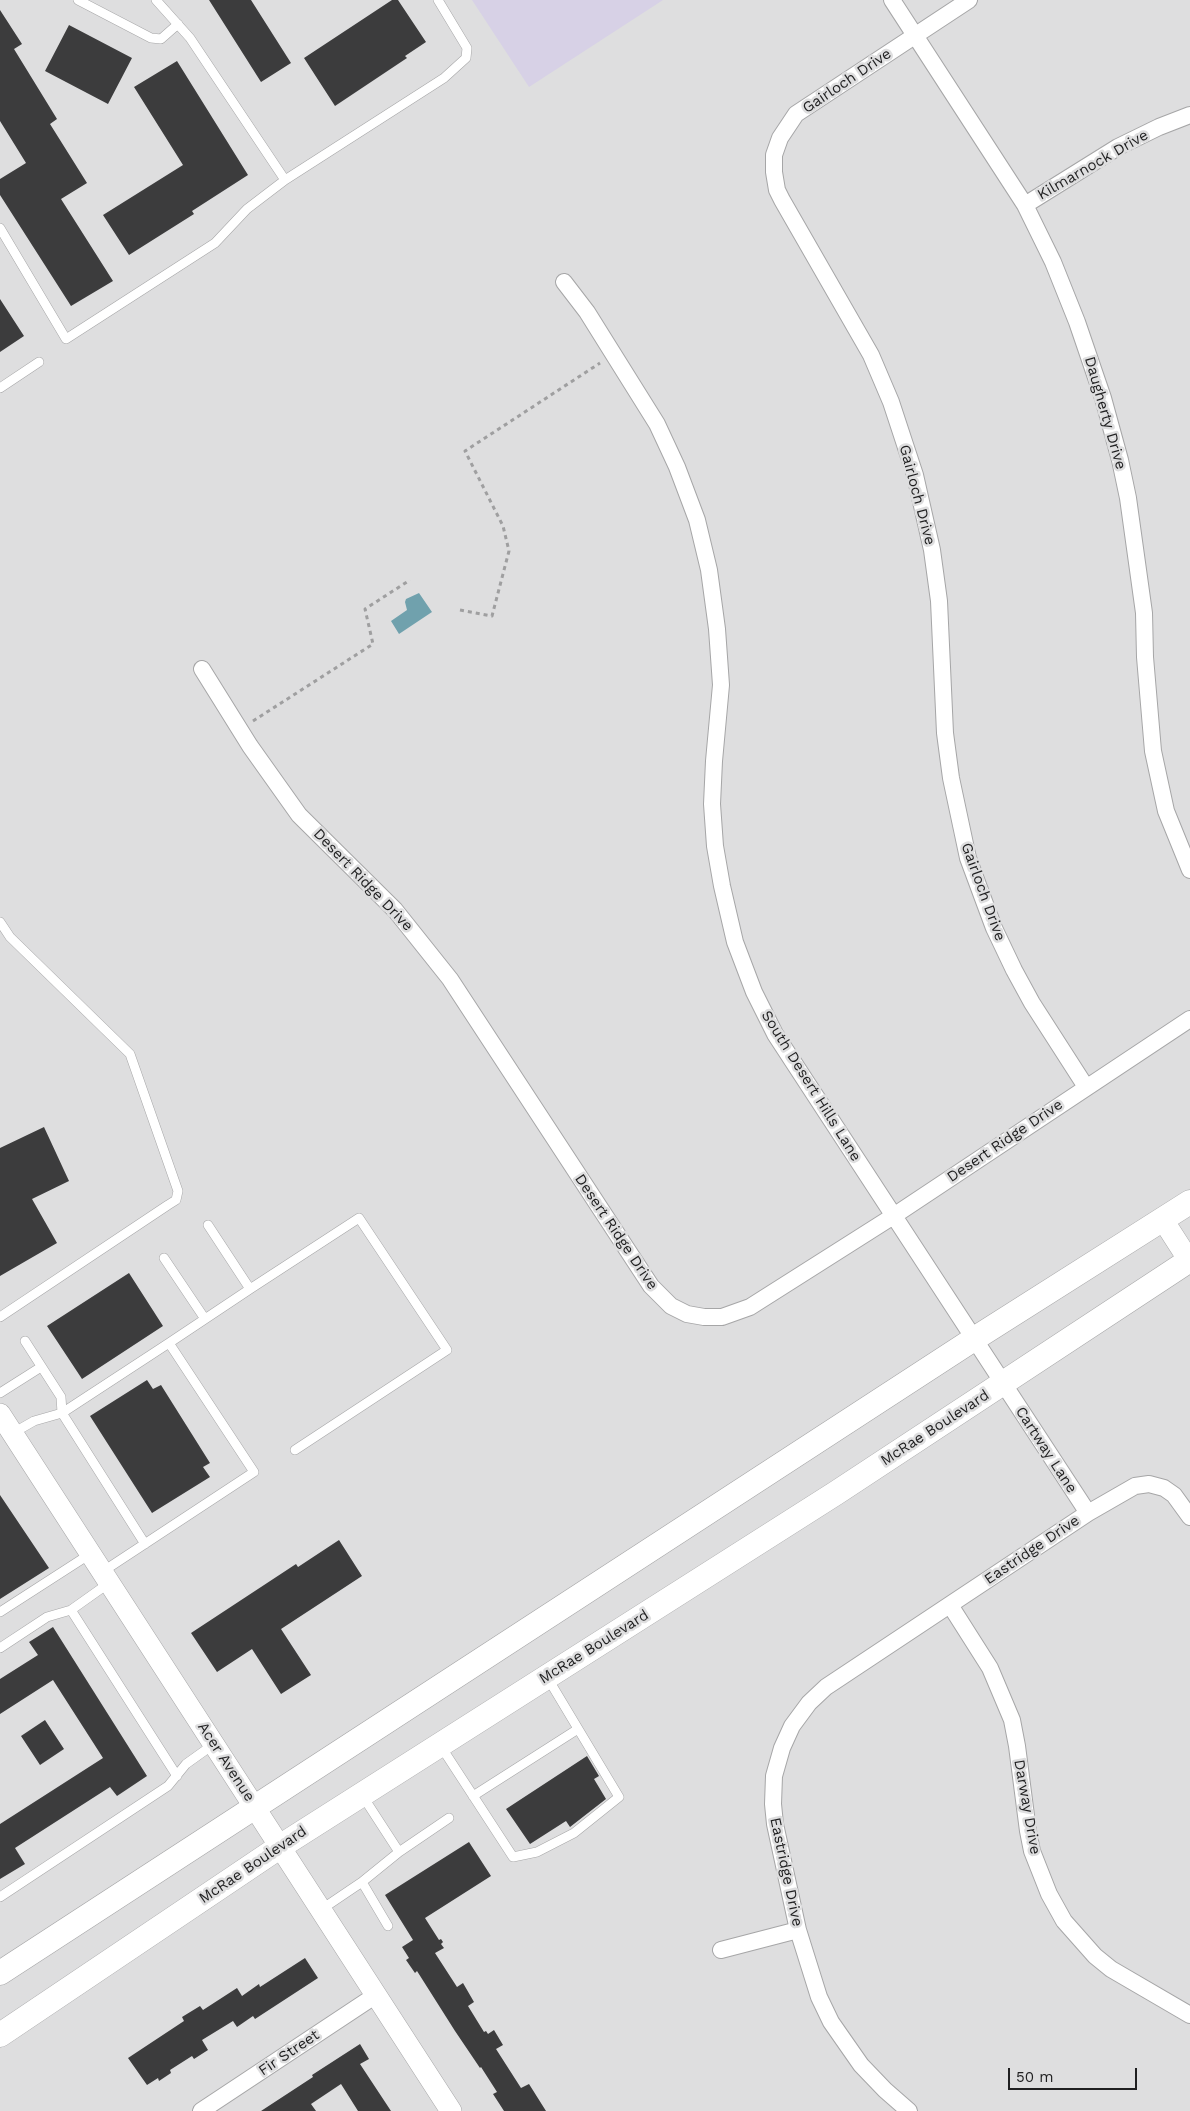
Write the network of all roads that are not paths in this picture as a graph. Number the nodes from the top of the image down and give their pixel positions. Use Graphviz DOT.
graph roads {
  1 [pos="78,0"];
  2 [pos="156,0"];
  3 [pos="438,0"];
  4 [pos="892,0"];
  5 [pos="969,0"];
  6 [pos="178,24"];
  7 [pos="915,36"];
  8 [pos="1190,115"];
  9 [pos="285,180"];
  10 [pos="1025,204"];
  11 [pos="0,228"];
  12 [pos="564,282"];
  13 [pos="39,362"];
  14 [pos="0,388"];
  15 [pos="202,669"];
  16 [pos="1190,870"];
  17 [pos="0,922"];
  18 [pos="1190,1019"];
  19 [pos="1086,1087"];
  20 [pos="1190,1202"];
  21 [pos="894,1215"];
  22 [pos="1163,1220"];
  23 [pos="208,1225"];
  24 [pos="164,1258"];
  25 [pos="1190,1261"];
  26 [pos="250,1289"];
  27 [pos="0,1317"];
  28 [pos="205,1319"];
  29 [pos="974,1339"];
  30 [pos="25,1342"];
  31 [pos="168,1343"];
  32 [pos="41,1367"];
  33 [pos="1003,1384"];
  34 [pos="0,1394"];
  35 [pos="62,1413"];
  36 [pos="0,1414"];
  37 [pos="13,1434"];
  38 [pos="295,1450"];
  39 [pos="1088,1513"];
  40 [pos="1190,1517"];
  41 [pos="145,1544"];
  42 [pos="90,1553"];
  43 [pos="106,1577"];
  44 [pos="950,1605"];
  45 [pos="71,1610"];
  46 [pos="0,1612"];
  47 [pos="0,1648"];
  48 [pos="548,1677"];
  49 [pos="578,1728"];
  50 [pos="214,1744"];
  51 [pos="440,1745"];
  52 [pos="177,1776"];
  53 [pos="362,1794"];
  54 [pos="473,1796"];
  55 [pos="255,1807"];
  56 [pos="449,1818"];
  57 [pos="281,1846"];
  58 [pos="399,1852"];
  59 [pos="362,1882"];
  60 [pos="0,1897"];
  61 [pos="322,1909"];
  62 [pos="388,1926"];
  63 [pos="798,1930"];
  64 [pos="721,1950"];
  65 [pos="0,1973"];
  66 [pos="376,1995"];
  67 [pos="1190,2015"];
  68 [pos="0,2035"];
  69 [pos="206,2110"];
  70 [pos="451,2111"];
  71 [pos="909,2111"];
  1 -- 6 [label="lane"];
  2 -- 6 [label="lane"];
  3 -- 9 [label="lane"];
  4 -- 7 [label="street, Daugherty Drive"];
  5 -- 7 [label="street, Gairloch Drive"];
  6 -- 9 [label="lane"];
  7 -- 10 [label="street, Daugherty Drive"];
  7 -- 19 [label="street, Gairloch Drive"];
  8 -- 10 [label="street, Kilmarnock Drive"];
  9 -- 11 [label="lane"];
  10 -- 16 [label="street, Daugherty Drive"];
  12 -- 21 [label="street, South Desert Hills Lane"];
  13 -- 14 [label="lane"];
  15 -- 21 [label="street, Desert Ridge Drive"];
  17 -- 27 [label="lane"];
  18 -- 19 [label="street, Desert Ridge Drive"];
  19 -- 21 [label="street, Desert Ridge Drive"];
  20 -- 22 [label="main road"];
  21 -- 29 [label="street, South Desert Hills Lane"];
  22 -- 25 [label="street"];
  22 -- 29 [label="main road"];
  23 -- 26 [label="lane"];
  24 -- 28 [label="lane"];
  25 -- 33 [label="main road, McRae Boulevard"];
  26 -- 28 [label="lane"];
  26 -- 38 [label="lane"];
  28 -- 31 [label="lane"];
  29 -- 33 [label="street, South Desert Hills Lane"];
  29 -- 55 [label="main road"];
  30 -- 32 [label="lane"];
  31 -- 35 [label="lane"];
  31 -- 41 [label="lane"];
  32 -- 34 [label="lane"];
  32 -- 35 [label="lane"];
  33 -- 39 [label="street, Cartway Lane"];
  33 -- 48 [label="main road, McRae Boulevard"];
  35 -- 37 [label="lane"];
  35 -- 41 [label="lane"];
  36 -- 37 [label="street, Acer Avenue"];
  37 -- 42 [label="street, Acer Avenue"];
  39 -- 40 [label="street"];
  39 -- 44 [label="street, Eastridge Drive"];
  41 -- 43 [label="lane"];
  42 -- 43 [label="street, Acer Avenue"];
  42 -- 46 [label="lane"];
  43 -- 45 [label="lane"];
  43 -- 50 [label="street, Acer Avenue"];
  44 -- 63 [label="street, Eastridge Drive"];
  44 -- 67 [label="street, Darway Drive"];
  45 -- 47 [label="lane"];
  45 -- 52 [label="lane"];
  48 -- 49 [label="lane"];
  48 -- 51 [label="main road, McRae Boulevard"];
  49 -- 54 [label="lane"];
  49 -- 54 [label="lane"];
  50 -- 52 [label="lane"];
  50 -- 55 [label="street, Acer Avenue"];
  51 -- 53 [label="main road, McRae Boulevard"];
  51 -- 54 [label="lane"];
  52 -- 60 [label="lane"];
  53 -- 57 [label="main road, McRae Boulevard"];
  53 -- 58 [label="lane"];
  55 -- 57 [label="street, Acer Avenue"];
  55 -- 65 [label="main road"];
  56 -- 58 [label="lane"];
  57 -- 61 [label="street, Acer Avenue"];
  57 -- 68 [label="main road, McRae Boulevard"];
  58 -- 59 [label="lane"];
  59 -- 61 [label="lane"];
  59 -- 62 [label="lane"];
  61 -- 66 [label="street, Acer Avenue"];
  63 -- 64 [label="street"];
  63 -- 71 [label="street, Eastridge Drive"];
  66 -- 69 [label="street, Fir Street"];
  66 -- 70 [label="street, Acer Avenue"];
}
